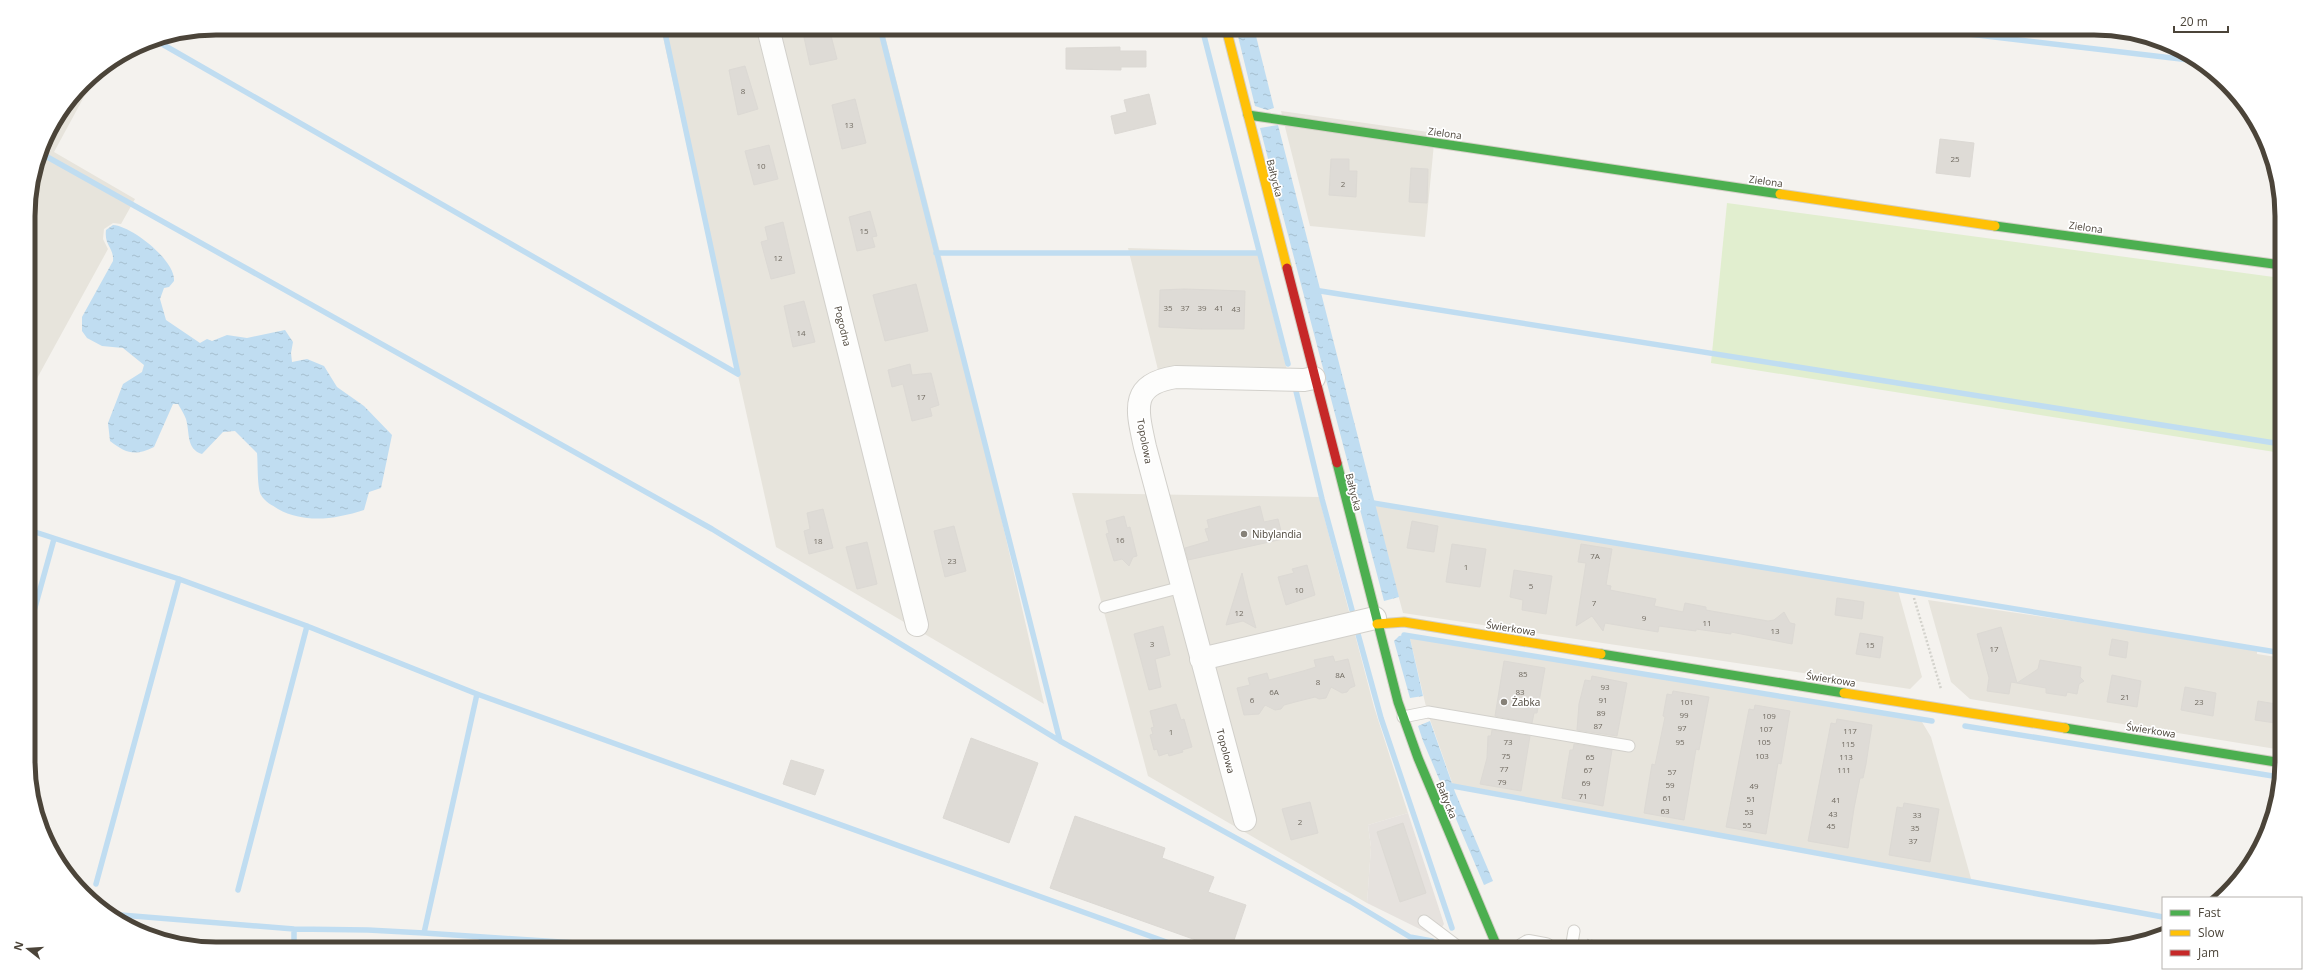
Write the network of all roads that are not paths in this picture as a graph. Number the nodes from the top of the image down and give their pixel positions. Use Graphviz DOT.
graph roads {
  1 [pos="770,35"];
  2 [pos="1228,35"];
  3 [pos="1248,115"];
  4 [pos="2275,264"];
  5 [pos="1314,378"];
  6 [pos="1182,587"];
  7 [pos="1105,607"];
  8 [pos="1376,621"];
  9 [pos="918,625"];
  10 [pos="1201,659"];
  11 [pos="1403,717"];
  12 [pos="1629,746"];
  13 [pos="2275,762"];
  14 [pos="1245,820"];
  15 [pos="1424,921"];
  16 [pos="1574,931"];
  17 [pos="1452,942"];
  18 [pos="1495,942"];
  19 [pos="1572,942"];
  1 -- 9 [label="street, Pogodna"];
  2 -- 3 [label="street, Bałtycka"];
  3 -- 4 [label="street, Zielona"];
  3 -- 5 [label="street, Bałtycka"];
  5 -- 6 [label="street, Topolowa"];
  5 -- 8 [label="street, Bałtycka"];
  6 -- 7 [label="lane"];
  6 -- 10 [label="street, Topolowa"];
  8 -- 10 [label="street"];
  8 -- 11 [label="street, Bałtycka"];
  8 -- 13 [label="street, Świerkowa"];
  10 -- 14 [label="street, Topolowa"];
  11 -- 12 [label="lane"];
  11 -- 18 [label="street, Bałtycka"];
  15 -- 17 [label="lane"];
  16 -- 19 [label="lane"];
}
